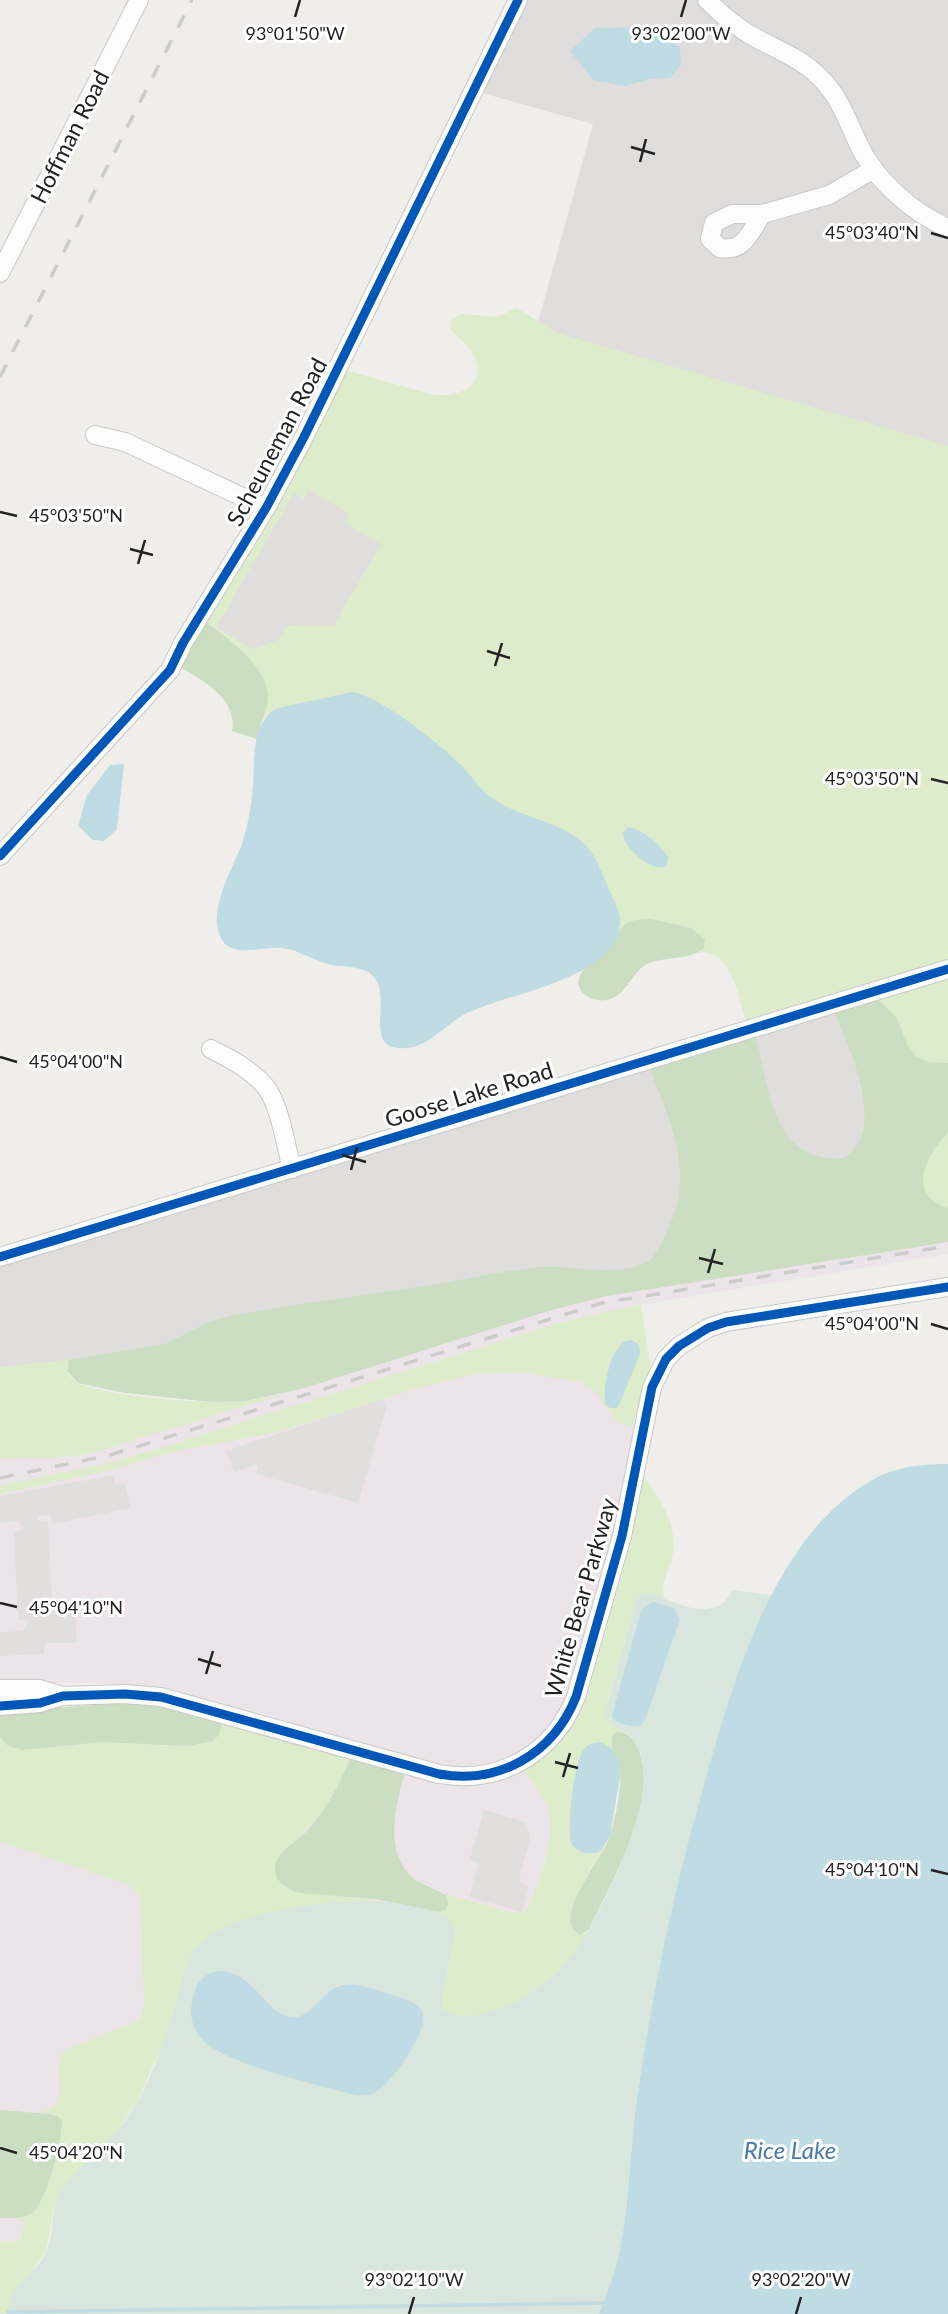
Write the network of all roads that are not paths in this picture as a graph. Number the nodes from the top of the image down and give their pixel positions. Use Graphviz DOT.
graph roads {
  1 [pos="139,0"];
  2 [pos="518,0"];
  3 [pos="707,0"];
  4 [pos="874,169"];
  5 [pos="762,214"];
  6 [pos="948,228"];
  7 [pos="0,273"];
  8 [pos="95,435"];
  9 [pos="266,508"];
  10 [pos="0,856"];
  11 [pos="948,969"];
  12 [pos="211,1049"];
  13 [pos="292,1169"];
  14 [pos="0,1256"];
  15 [pos="948,1287"];
  16 [pos="0,1689"];
  17 [pos="63,1696"];
  18 [pos="0,1706"];
  1 -- 7 [label="street, Hoffman Road"];
  2 -- 9 [label="street, Scheuneman Road"];
  3 -- 4 [label="street"];
  4 -- 5 [label="street"];
  4 -- 6 [label="street"];
  8 -- 9 [label="street, Scheuneman Road"];
  9 -- 10 [label="street, Scheuneman Road"];
  11 -- 13 [label="street, Goose Lake Road"];
  12 -- 13 [label="street"];
  13 -- 14 [label="street, Goose Lake Road"];
  15 -- 17 [label="street, White Bear Parkway"];
  16 -- 17 [label="street, White Bear Parkway"];
  17 -- 18 [label="street, White Bear Parkway"];
}
